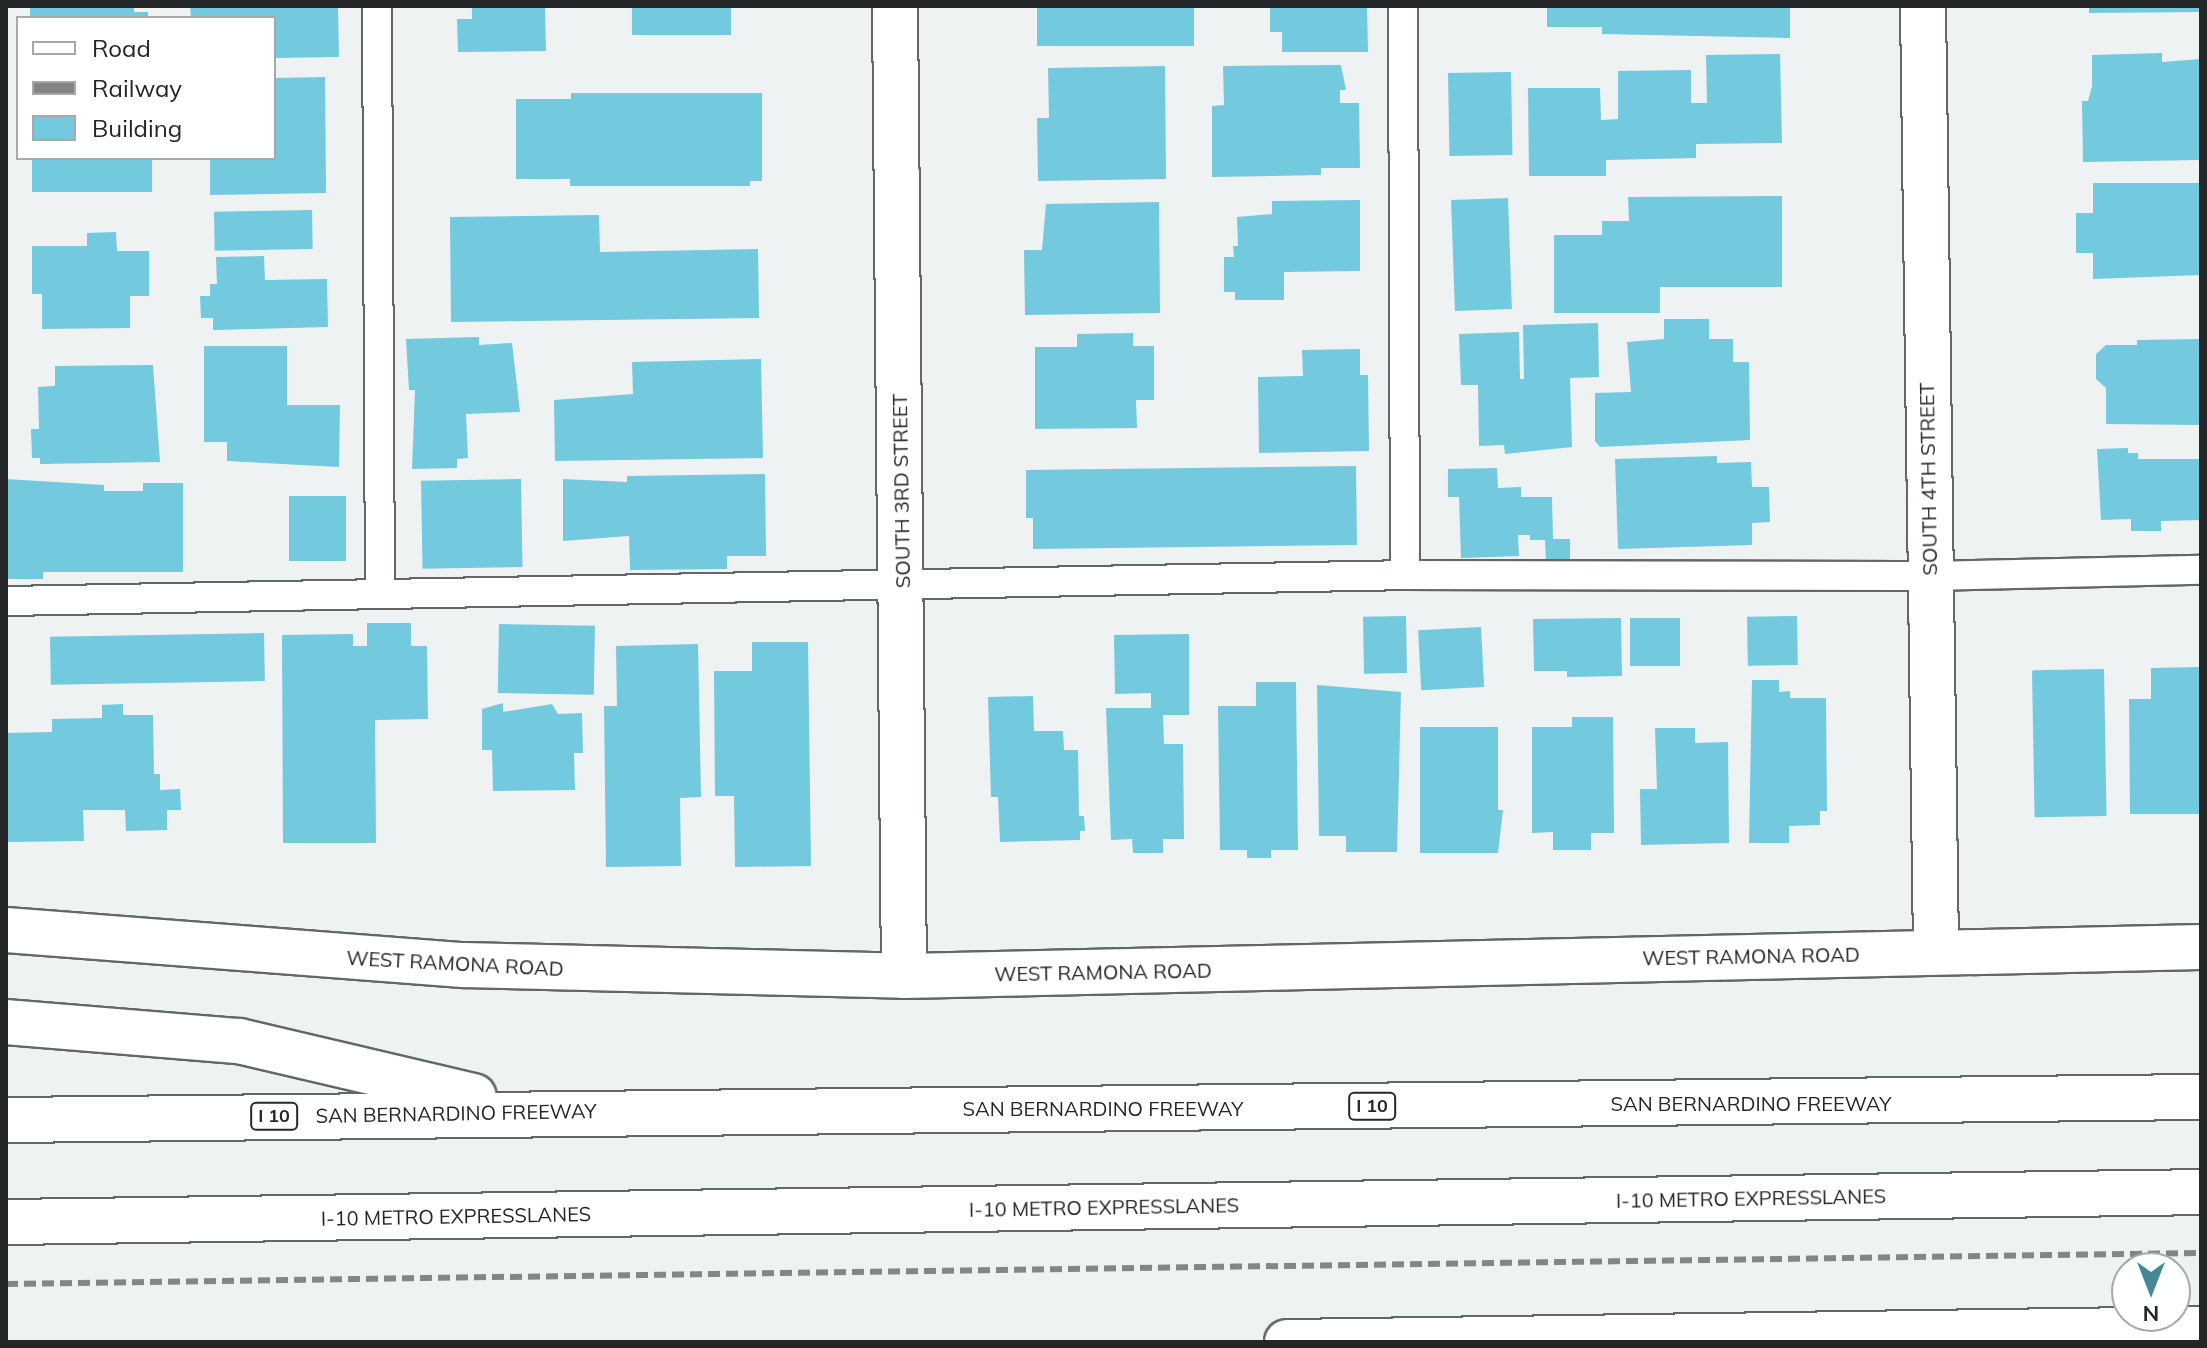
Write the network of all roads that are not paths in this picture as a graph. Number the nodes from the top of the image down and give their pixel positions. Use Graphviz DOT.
graph roads {
  1 [pos="377,6"];
  2 [pos="895,6"];
  3 [pos="1403,6"];
  4 [pos="1923,6"];
  5 [pos="2201,570"];
  6 [pos="1405,575"];
  7 [pos="1929,576"];
  8 [pos="902,588"];
  9 [pos="380,592"];
  10 [pos="6,601"];
  11 [pos="6,930"];
  12 [pos="2201,947"];
  13 [pos="1936,952"];
  14 [pos="904,976"];
  15 [pos="6,1022"];
  16 [pos="2201,1097"];
  17 [pos="543,1112"];
  18 [pos="6,1120"];
  19 [pos="2201,1192"];
  20 [pos="6,1222"];
  21 [pos="2201,1329"];
  22 [pos="1287,1342"];
  1 -- 9 [label="lane"];
  2 -- 8 [label="main road, SOUTH 3RD STREET"];
  3 -- 6 [label="lane"];
  4 -- 7 [label="main road, SOUTH 4TH STREET"];
  5 -- 7 [label="lane"];
  6 -- 7 [label="lane"];
  6 -- 8 [label="lane"];
  7 -- 13 [label="main road, SOUTH 4TH STREET"];
  8 -- 9 [label="lane"];
  8 -- 14 [label="main road, SOUTH 3RD STREET"];
  9 -- 10 [label="lane"];
  11 -- 14 [label="main road, WEST RAMONA ROAD"];
  12 -- 13 [label="main road, WEST RAMONA ROAD"];
  13 -- 14 [label="main road, WEST RAMONA ROAD"];
  15 -- 17 [label="main road"];
  16 -- 17 [label="main road, SAN BERNARDINO FREEWAY / I 10"];
  17 -- 18 [label="main road, SAN BERNARDINO FREEWAY / I 10"];
  19 -- 20 [label="main road, I-10 METRO EXPRESSLANES"];
  21 -- 22 [label="main road"];
}
